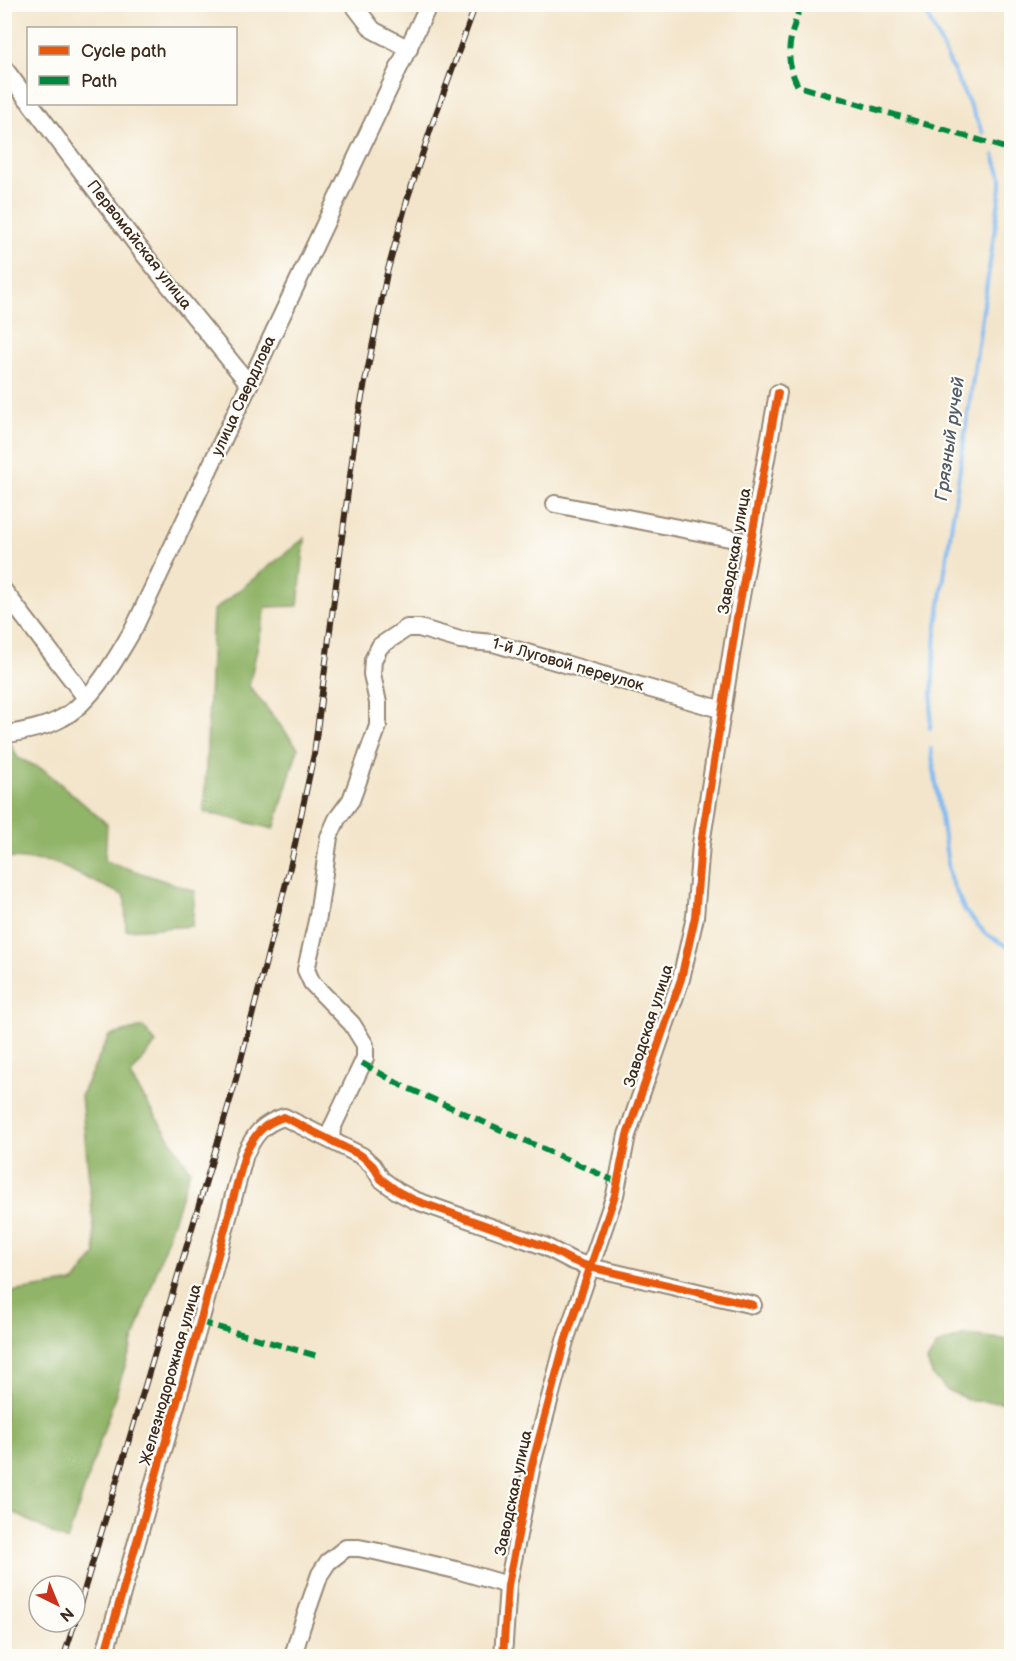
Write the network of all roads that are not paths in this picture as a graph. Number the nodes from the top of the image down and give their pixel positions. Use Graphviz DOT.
graph roads {
  1 [pos="353,4"];
  2 [pos="429,4"];
  3 [pos="409,49"];
  4 [pos="4,68"];
  5 [pos="27,99"];
  6 [pos="32,105"];
  7 [pos="250,383"];
  8 [pos="778,393"];
  9 [pos="555,504"];
  10 [pos="750,542"];
  11 [pos="4,591"];
  12 [pos="86,698"];
  13 [pos="723,710"];
  14 [pos="4,735"];
  15 [pos="331,1140"];
  16 [pos="590,1267"];
  17 [pos="753,1305"];
  18 [pos="508,1585"];
  19 [pos="104,1656"];
  20 [pos="293,1656"];
  21 [pos="503,1656"];
  1 -- 3 [label="street"];
  2 -- 3 [label="street, улица Свердлова"];
  3 -- 7 [label="street, улица Свердлова"];
  4 -- 5 [label="street"];
  6 -- 7 [label="street, Первомайская улица"];
  7 -- 12 [label="street, улица Свердлова"];
  8 -- 10 [label="street, Заводская улица"];
  9 -- 10 [label="street"];
  10 -- 13 [label="street, Заводская улица"];
  11 -- 12 [label="street"];
  12 -- 14 [label="street, улица Свердлова"];
  13 -- 15 [label="street, 1-й Луговой переулок"];
  13 -- 16 [label="street, Заводская улица"];
  15 -- 16 [label="street"];
  15 -- 19 [label="street, Железнодорожная улица"];
  16 -- 17 [label="street"];
  16 -- 18 [label="street, Заводская улица"];
  18 -- 20 [label="street"];
  18 -- 21 [label="street, Заводская улица"];
}
